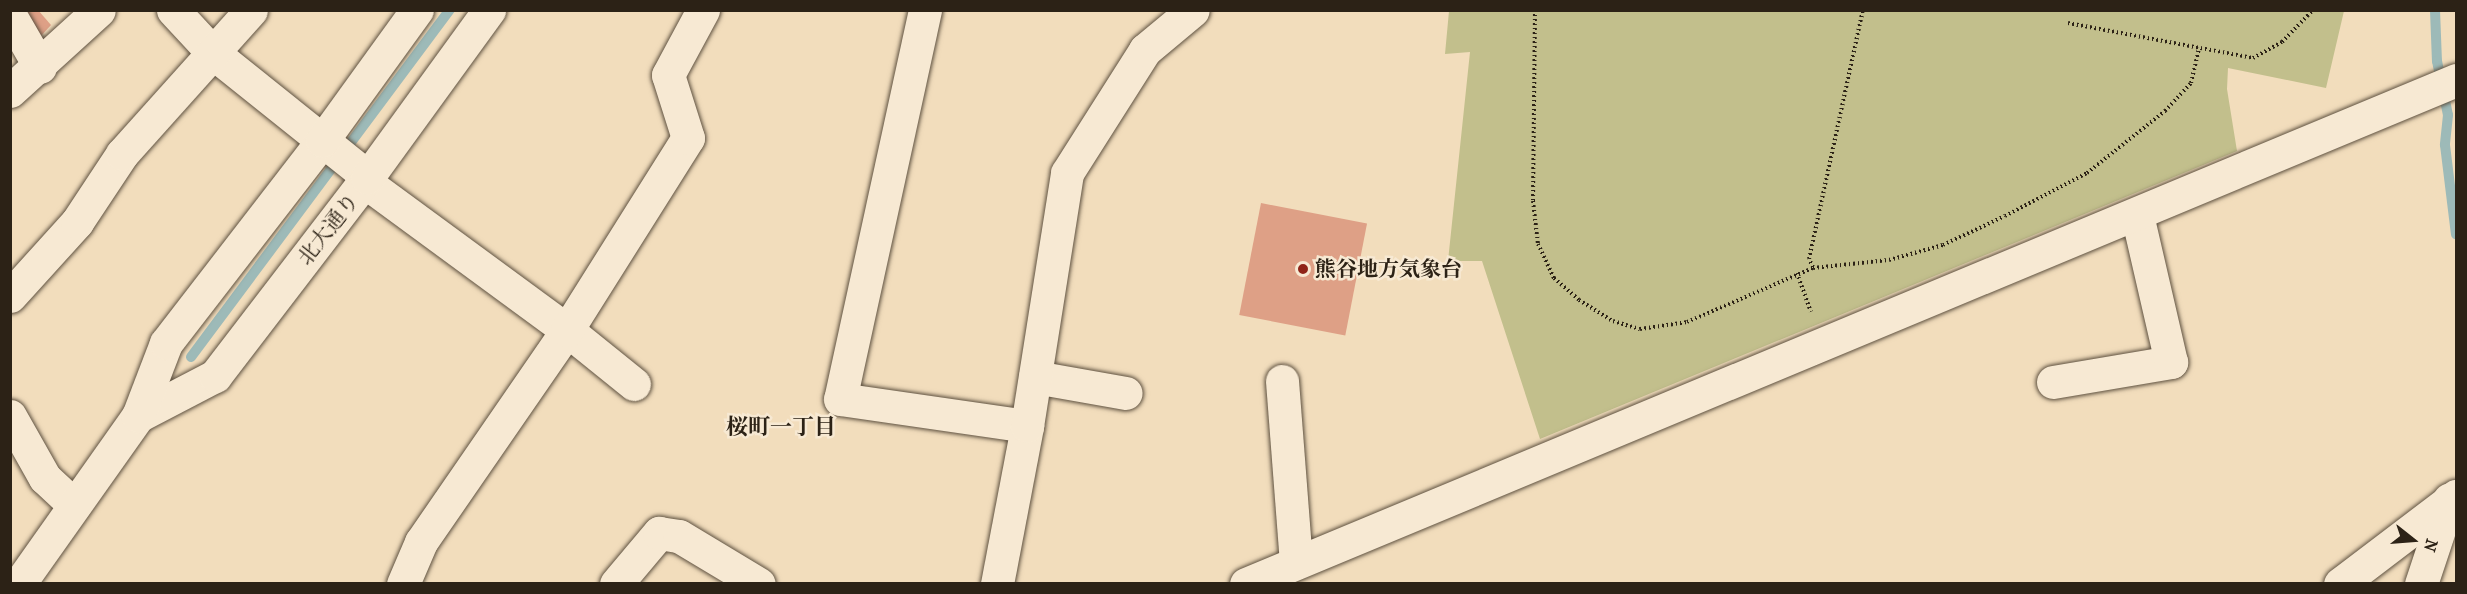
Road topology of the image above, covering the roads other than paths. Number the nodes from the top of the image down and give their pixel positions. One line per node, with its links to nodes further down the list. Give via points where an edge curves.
1 (99, 10): 11 (street)
2 (173, 10): 10 (street)
3 (251, 10): 10 (street)
4 (417, 10): 14 (street, 北大通り)
5 (489, 10): 15 (street, 北大通り)
6 (703, 10): 18 (street, via 668,75 688,138)
7 (925, 10): 26 (street, via 840,399)
8 (1193, 10): 19 (street, via 1145,50 1067,173)
9 (11, 17): 11 (street)
10 (212, 52): 14 (street); 17 (street, via 122,154 77,222)
11 (40, 68): 13 (street)
12 (2457, 80): 16 (street)
13 (10, 91)
14 (327, 145): 15 (street); 25 (street, 北大通り, via 166,343)
15 (363, 173): 18 (street, via 372,187); 25 (street, 北大通り, via 214,376)
16 (2137, 215): 21 (street, via 2171,362); 29 (street)
17 (10, 296)
18 (567, 330): 22 (street); 31 (street, via 421,542)
19 (1035, 377): 23 (street); 26 (street)
20 (1281, 381): 29 (street)
21 (2053, 382)
22 (634, 384)
23 (1126, 393)
24 (10, 416): 28 (street, via 45,478)
25 (138, 416): 28 (street, 北大通り)
26 (1027, 426): 34 (street)
27 (2454, 493): 36 (street); 37 (street)
28 (74, 505): 30 (street, 北大通り)
29 (1296, 561): 35 (street)
30 (19, 584)
31 (403, 584)
32 (616, 584): 33 (street, via 659,533 679,536)
33 (759, 584)
34 (998, 584)
35 (1246, 584)
36 (2340, 584)
37 (2421, 584)

